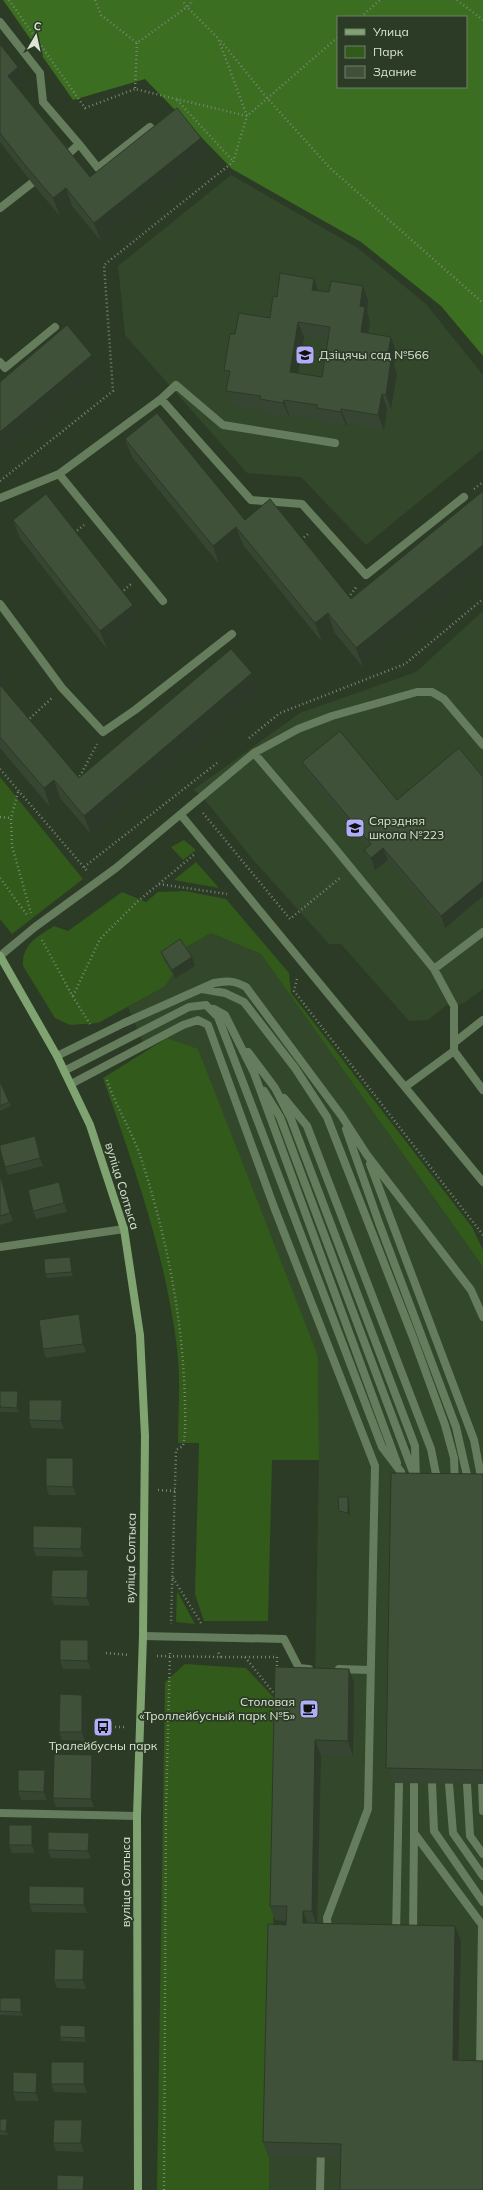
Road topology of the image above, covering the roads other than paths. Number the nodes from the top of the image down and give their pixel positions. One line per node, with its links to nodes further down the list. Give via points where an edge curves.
1 (0, 22): 3 (street, via 40,74 43,102)
2 (150, 127): 3 (street, via 98,168)
3 (79, 144): 4 (street)
4 (64, 157)
5 (32, 183): 6 (street)
6 (0, 208)
7 (55, 327): 8 (street, via 5,368)
8 (0, 362)
9 (161, 399): 10 (street, via 176,384 223,425); 11 (street); 12 (street, via 251,500 302,504 366,575)
10 (335, 443)
11 (58, 474): 13 (street); 14 (street)
12 (464, 497)
13 (0, 498)
14 (163, 601)
15 (0, 604): 16 (street, via 62,688 103,732)
16 (232, 634)
17 (483, 745): 18 (street, via 444,699 432,692 416,692 332,716 298,729)
18 (254, 753): 19 (street); 22 (street)
19 (181, 815): 21 (street); 33 (street)
20 (483, 932): 22 (street)
21 (0, 956): 29 (main road, вуліца Солтыса)
22 (434, 970): 27 (street, via 454,1006)
23 (202, 989): 29 (street); 36 (street, via 224,981 236,982 246,988); 46 (street, via 226,993 244,1002 295,1068 327,1117 414,1340 444,1425 454,1458)
24 (206, 1005): 26 (street, via 225,1015); 30 (street, via 189,1007); 42 (street, via 218,1017 382,1447)
25 (483, 1020): 27 (street)
26 (240, 1042): 31 (street); 34 (street)
27 (455, 1042): 28 (street)
28 (454, 1051): 33 (street); 35 (street)
29 (57, 1056): 30 (main road, вуліца Солтыса)
30 (64, 1071): 32 (main road, вуліца Солтыса)
31 (254, 1073): 34 (street, via 280,1116 416,1484 415,1446 291,1119); 42 (street)
32 (71, 1084): 39 (main road, вуліца Солтыса, via 90,1125); 51 (street, via 183,1025 198,1020 208,1024 274,1207 374,1466)
33 (405, 1086): 38 (street)
34 (276, 1088): 44 (street, via 307,1126 430,1449)
35 (483, 1090)
36 (341, 1115): 37 (street); 47 (street, via 456,1427)
37 (367, 1155): 41 (street, via 471,1290); 45 (street, via 474,1440)
38 (483, 1182)
39 (124, 1229): 40 (street); 48 (main road, вуліца Солтыса, via 140,1335 143,1374 145,1436)
40 (0, 1247)
41 (483, 1317)
42 (400, 1472): 43 (street)
43 (401, 1482)
44 (439, 1488)
45 (483, 1488)
46 (456, 1489)
47 (470, 1489)
48 (142, 1636): 49 (street, via 284,1639 299,1668); 60 (main road, вуліца Солтыса)
49 (315, 1669)
50 (330, 1669): 51 (street)
51 (369, 1670): 66 (street, via 368,1809 327,1918)
52 (398, 1783): 67 (street)
53 (414, 1783): 61 (street)
54 (432, 1783): 64 (street, via 434,1831)
55 (449, 1784): 63 (street, via 453,1833)
56 (467, 1784): 62 (street, via 470,1836)
57 (482, 1784): 58 (street)
58 (483, 1811)
59 (0, 1813): 60 (street)
60 (137, 1816): 71 (main road, вуліца Солтыса)
61 (414, 1833): 65 (street); 68 (street)
62 (483, 1854)
63 (483, 1876)
64 (483, 1902)
65 (483, 1925): 69 (street)
66 (328, 1940)
67 (396, 1947)
68 (412, 1948)
69 (480, 2083)
70 (321, 2135): 72 (street)
71 (138, 2190)
72 (320, 2190)

